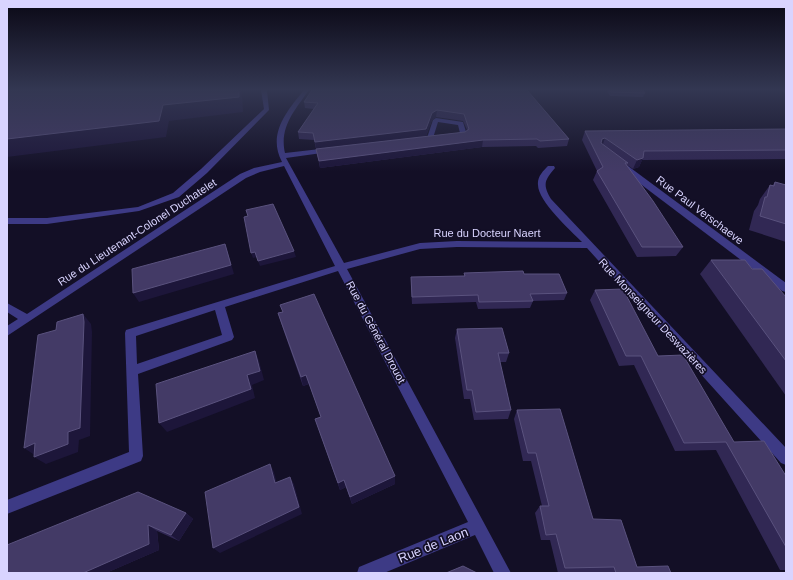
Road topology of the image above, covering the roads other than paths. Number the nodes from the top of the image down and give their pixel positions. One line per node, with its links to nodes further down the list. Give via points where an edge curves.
1 (259, 117): 7 (street, via 176,195 140,209 48,221)
2 (288, 117): 5 (street, Rue du Général Drouot, via 281,128 279,143)
3 (340, 149): 5 (street, Rue du Lieutenant-Colonel Duchatelet)
4 (613, 159): 10 (street, Rue Paul Verschaeve)
5 (284, 160): 9 (street, Rue du Général Drouot); 13 (street, Rue du Lieutenant-Colonel Duchatelet, via 243,176)
6 (551, 168): 8 (street, Rue Monseigneur Deswazières, via 540,183 544,194)
7 (7, 221)
8 (587, 245): 9 (street, Rue du Docteur Naert, via 442,244 420,246); 16 (street, Rue Monseigneur Deswazières)
9 (341, 267): 11 (street, Rue du Docteur Naert); 18 (street, Rue du Général Drouot)
10 (786, 288)
11 (220, 304): 15 (street, Rue du Docteur Naert, via 130,333); 15 (street, via 228,338)
12 (7, 307): 13 (street)
13 (27, 319): 14 (street, Rue du Lieutenant-Colonel Duchatelet)
14 (7, 332)
15 (131, 371): 17 (street, via 136,456)
16 (786, 458)
17 (7, 508)
18 (478, 526): 19 (street, Rue de Laon); 20 (street, Rue du Général Drouot)
19 (365, 573)
20 (503, 573)

